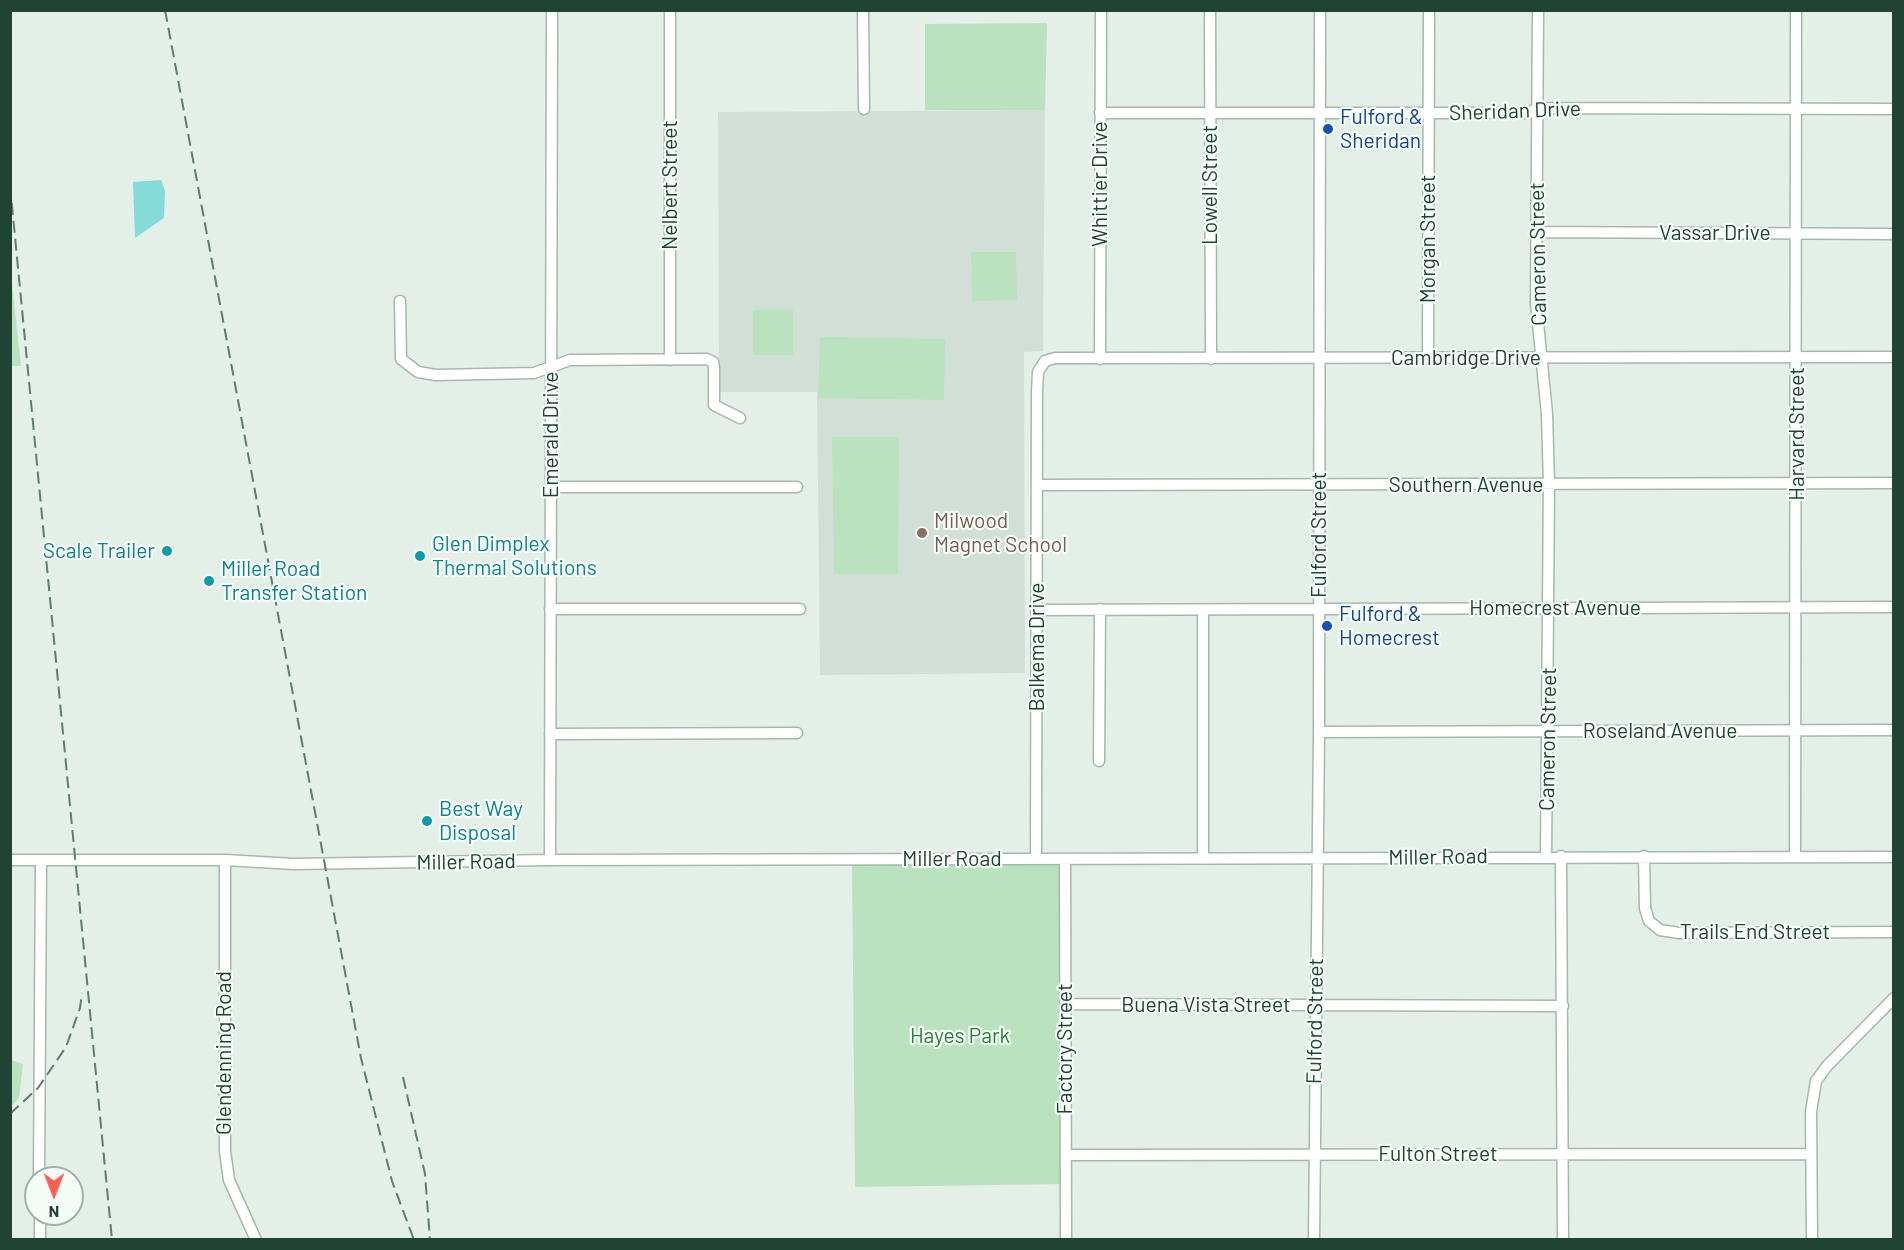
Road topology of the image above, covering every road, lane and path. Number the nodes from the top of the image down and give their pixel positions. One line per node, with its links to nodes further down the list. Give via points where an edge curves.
1 (552, 10): 31 (street, Emerald Drive)
2 (670, 10): 28 (street, Nelbert Street)
3 (863, 10): 12 (street)
4 (1101, 10): 14 (street, Whittier Drive)
5 (1210, 10): 15 (street, Lowell Street)
6 (1320, 10): 16 (street, Fulford Street)
7 (1429, 10): 17 (street, Morgan Street)
8 (1538, 10): 10 (street, Cameron Street)
9 (1796, 10): 11 (street, Harvard Street)
10 (1537, 108): 11 (street, Sheridan Drive); 17 (street, Sheridan Drive, via 1529,113); 18 (street, Cameron Street)
11 (1796, 108): 13 (street, Sheridan Drive); 19 (street, Harvard Street)
12 (864, 109)
13 (1893, 109)
14 (1100, 113): 15 (street, Sheridan Drive); 24 (street, Whittier Drive)
15 (1210, 113): 16 (street, Sheridan Drive); 27 (street, Lowell Street)
16 (1320, 113): 17 (street, Sheridan Drive); 29 (street, Fulford Street)
17 (1429, 113): 25 (street, Morgan Street)
18 (1537, 232): 19 (street, Vassar Drive); 26 (street, Cameron Street, via 1536,303)
19 (1796, 233): 20 (street, Vassar Drive); 22 (street, Harvard Street)
20 (1893, 234)
21 (400, 301): 31 (street, via 400,353 412,369 436,375 493,375 534,373)
22 (1798, 356): 23 (street, Cambridge Drive); 26 (street, Cambridge Drive); 33 (street, Harvard Street)
23 (1893, 357)
24 (1100, 358): 27 (street, Cambridge Drive); 30 (street, Cambridge Drive, via 1054,358)
25 (1428, 358): 26 (street, Cambridge Drive); 29 (street, Cambridge Drive)
26 (1542, 358): 35 (street, Cameron Street)
27 (1211, 359): 29 (street, Cambridge Drive)
28 (669, 360): 31 (street, via 570,360); 32 (street, via 711,361 714,405)
29 (1319, 360): 39 (street, Fulford Street)
30 (1041, 365): 36 (street, Balkema Drive, via 1037,392)
31 (552, 367): 37 (street, Emerald Drive)
32 (740, 418)
33 (1797, 483): 34 (street, Southern Avenue); 35 (street, Southern Avenue); 42 (street, Harvard Street)
34 (1893, 483)
35 (1549, 484): 39 (street, Southern Avenue); 41 (street, Cameron Street)
36 (1038, 485): 39 (street, Southern Avenue); 47 (street, Balkema Drive)
37 (551, 486): 38 (street); 43 (street, Emerald Drive)
38 (797, 486)
39 (1319, 486): 46 (street, Fulford Street)
40 (1893, 607): 42 (street, Homecrest Avenue)
41 (1549, 608): 42 (street, Homecrest Avenue); 46 (street, Homecrest Avenue); 50 (street, Cameron Street)
42 (1797, 608): 51 (street, Harvard Street)
43 (550, 609): 44 (street); 54 (street, Emerald Drive)
44 (800, 609)
45 (1100, 609): 47 (street, Homecrest Avenue); 48 (street, Homecrest Avenue); 55 (street)
46 (1319, 609): 48 (street, Homecrest Avenue); 52 (street, Fulford Street)
47 (1037, 610): 61 (street, Balkema Drive)
48 (1203, 610): 63 (street)
49 (1893, 730): 51 (street, Roseland Avenue)
50 (1548, 731): 51 (street, Roseland Avenue); 52 (street, Roseland Avenue); 56 (street, Cameron Street)
51 (1797, 731): 59 (street, Harvard Street)
52 (1319, 732): 64 (street, Fulford Street)
53 (797, 733): 54 (street)
54 (550, 734): 68 (street, Emerald Drive)
55 (1099, 761)
56 (1546, 856): 57 (street, Miller Road); 64 (street, Miller Road)
57 (1561, 856): 58 (street, Miller Road); 73 (street)
58 (1644, 856): 59 (street, Miller Road); 69 (street, Trails End Street, via 1645,908 1649,921 1660,930)
59 (1795, 856): 60 (street, Miller Road)
60 (1893, 857)
61 (1036, 858): 62 (street, Miller Road); 68 (street, Miller Road)
62 (1065, 859): 63 (street, Miller Road); 71 (street, Factory Street)
63 (1203, 859): 64 (street, Miller Road)
64 (1316, 859): 72 (street, Fulford Street)
65 (10, 860): 66 (street, Miller Road)
66 (41, 860): 67 (street, Miller Road); 78 (street)
67 (225, 860): 68 (street, Miller Road, via 303,864); 79 (street, Glendenning Road, via 225,1160 239,1206)
68 (550, 860)
69 (1893, 932)
70 (1893, 998): 76 (street, via 1819,1075 1813,1089)
71 (1065, 1004): 72 (street, Buena Vista Street); 77 (street, Factory Street)
72 (1315, 1005): 73 (street, Buena Vista Street); 74 (street, Fulford Street)
73 (1563, 1006): 75 (street)
74 (1313, 1154): 75 (street, Fulton Street); 77 (street, Fulton Street); 81 (street, Fulford Street)
75 (1562, 1154): 76 (street, Fulton Street); 82 (street)
76 (1811, 1154): 83 (street)
77 (1065, 1155): 80 (street, Factory Street)
78 (39, 1166)
79 (256, 1239)
80 (1066, 1239)
81 (1314, 1239)
82 (1563, 1239)
83 (1812, 1239)

